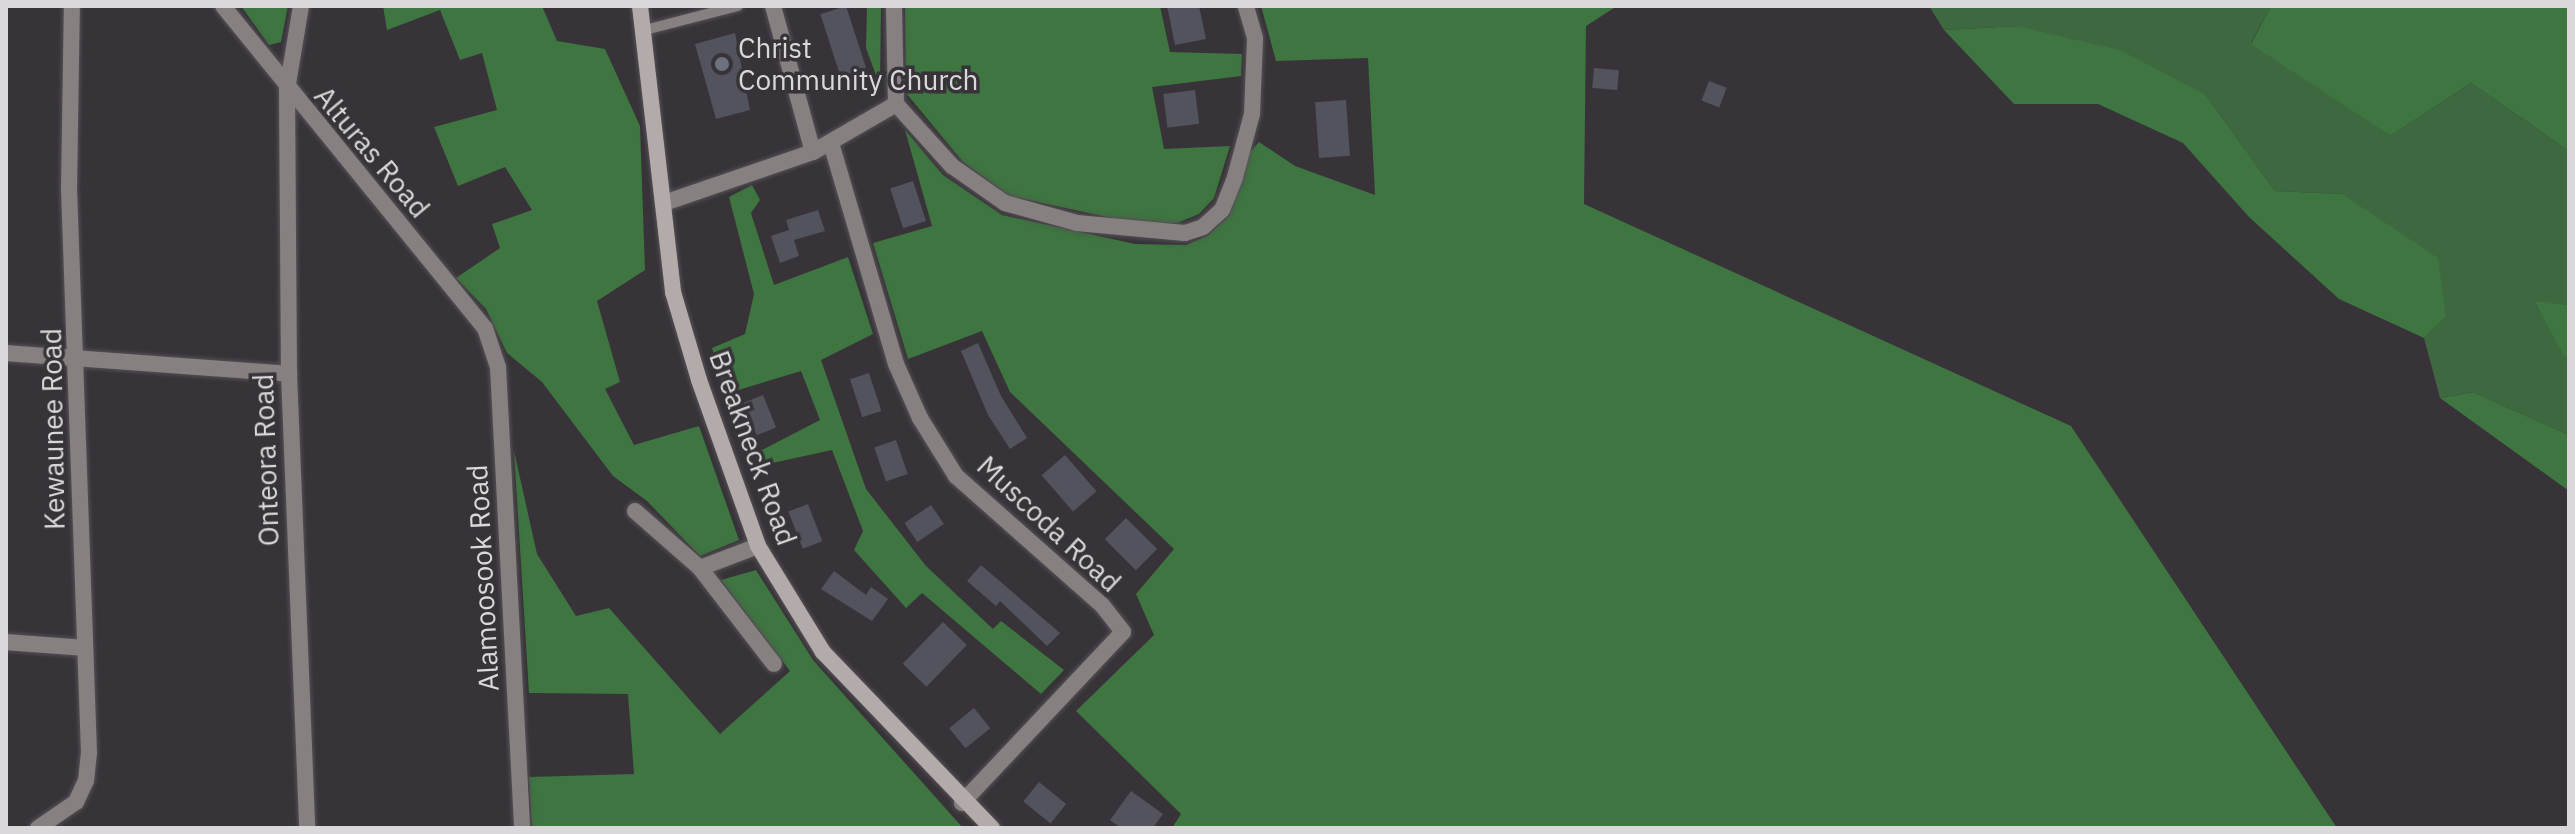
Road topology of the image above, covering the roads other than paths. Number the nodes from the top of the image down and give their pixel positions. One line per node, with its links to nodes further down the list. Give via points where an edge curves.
1 (72, 6): 17 (street, Kewaunee Road, via 69,189)
2 (223, 6): 10 (street, Alturas Road)
3 (301, 6): 10 (street, Onteora Road)
4 (640, 6): 9 (street, Breakneck Road)
5 (738, 6): 9 (lane)
6 (773, 6): 13 (street)
7 (894, 6): 11 (street)
8 (1246, 6): 11 (street, via 1255,38 1252,114 1242,152 1222,210 1185,233 1077,223 1005,203 952,166)
9 (645, 30): 14 (street, Breakneck Road)
10 (287, 90): 15 (street, Alturas Road); 18 (street, Onteora Road)
11 (896, 104): 12 (street)
12 (831, 143): 13 (street); 25 (street, Muscoda Road, via 896,364 920,418 956,476 1102,605 1123,632)
13 (813, 152): 14 (street)
14 (664, 203): 20 (street, Breakneck Road, via 673,292)
15 (485, 328): 28 (street, Alamoosook Road, via 498,367)
16 (6, 353): 17 (street)
17 (78, 355): 18 (street); 23 (street, Kewaunee Road)
18 (289, 374): 27 (street, Onteora Road)
19 (635, 511): 21 (street)
20 (758, 546): 21 (street); 25 (street, Breakneck Road, via 823,652)
21 (700, 568): 24 (street)
22 (6, 642): 23 (street)
23 (85, 648): 26 (street, Kewaunee Road, via 86,781 76,802)
24 (774, 664)
25 (962, 803): 29 (street, Breakneck Road)
26 (38, 828)
27 (307, 828)
28 (522, 828)
29 (992, 828)

